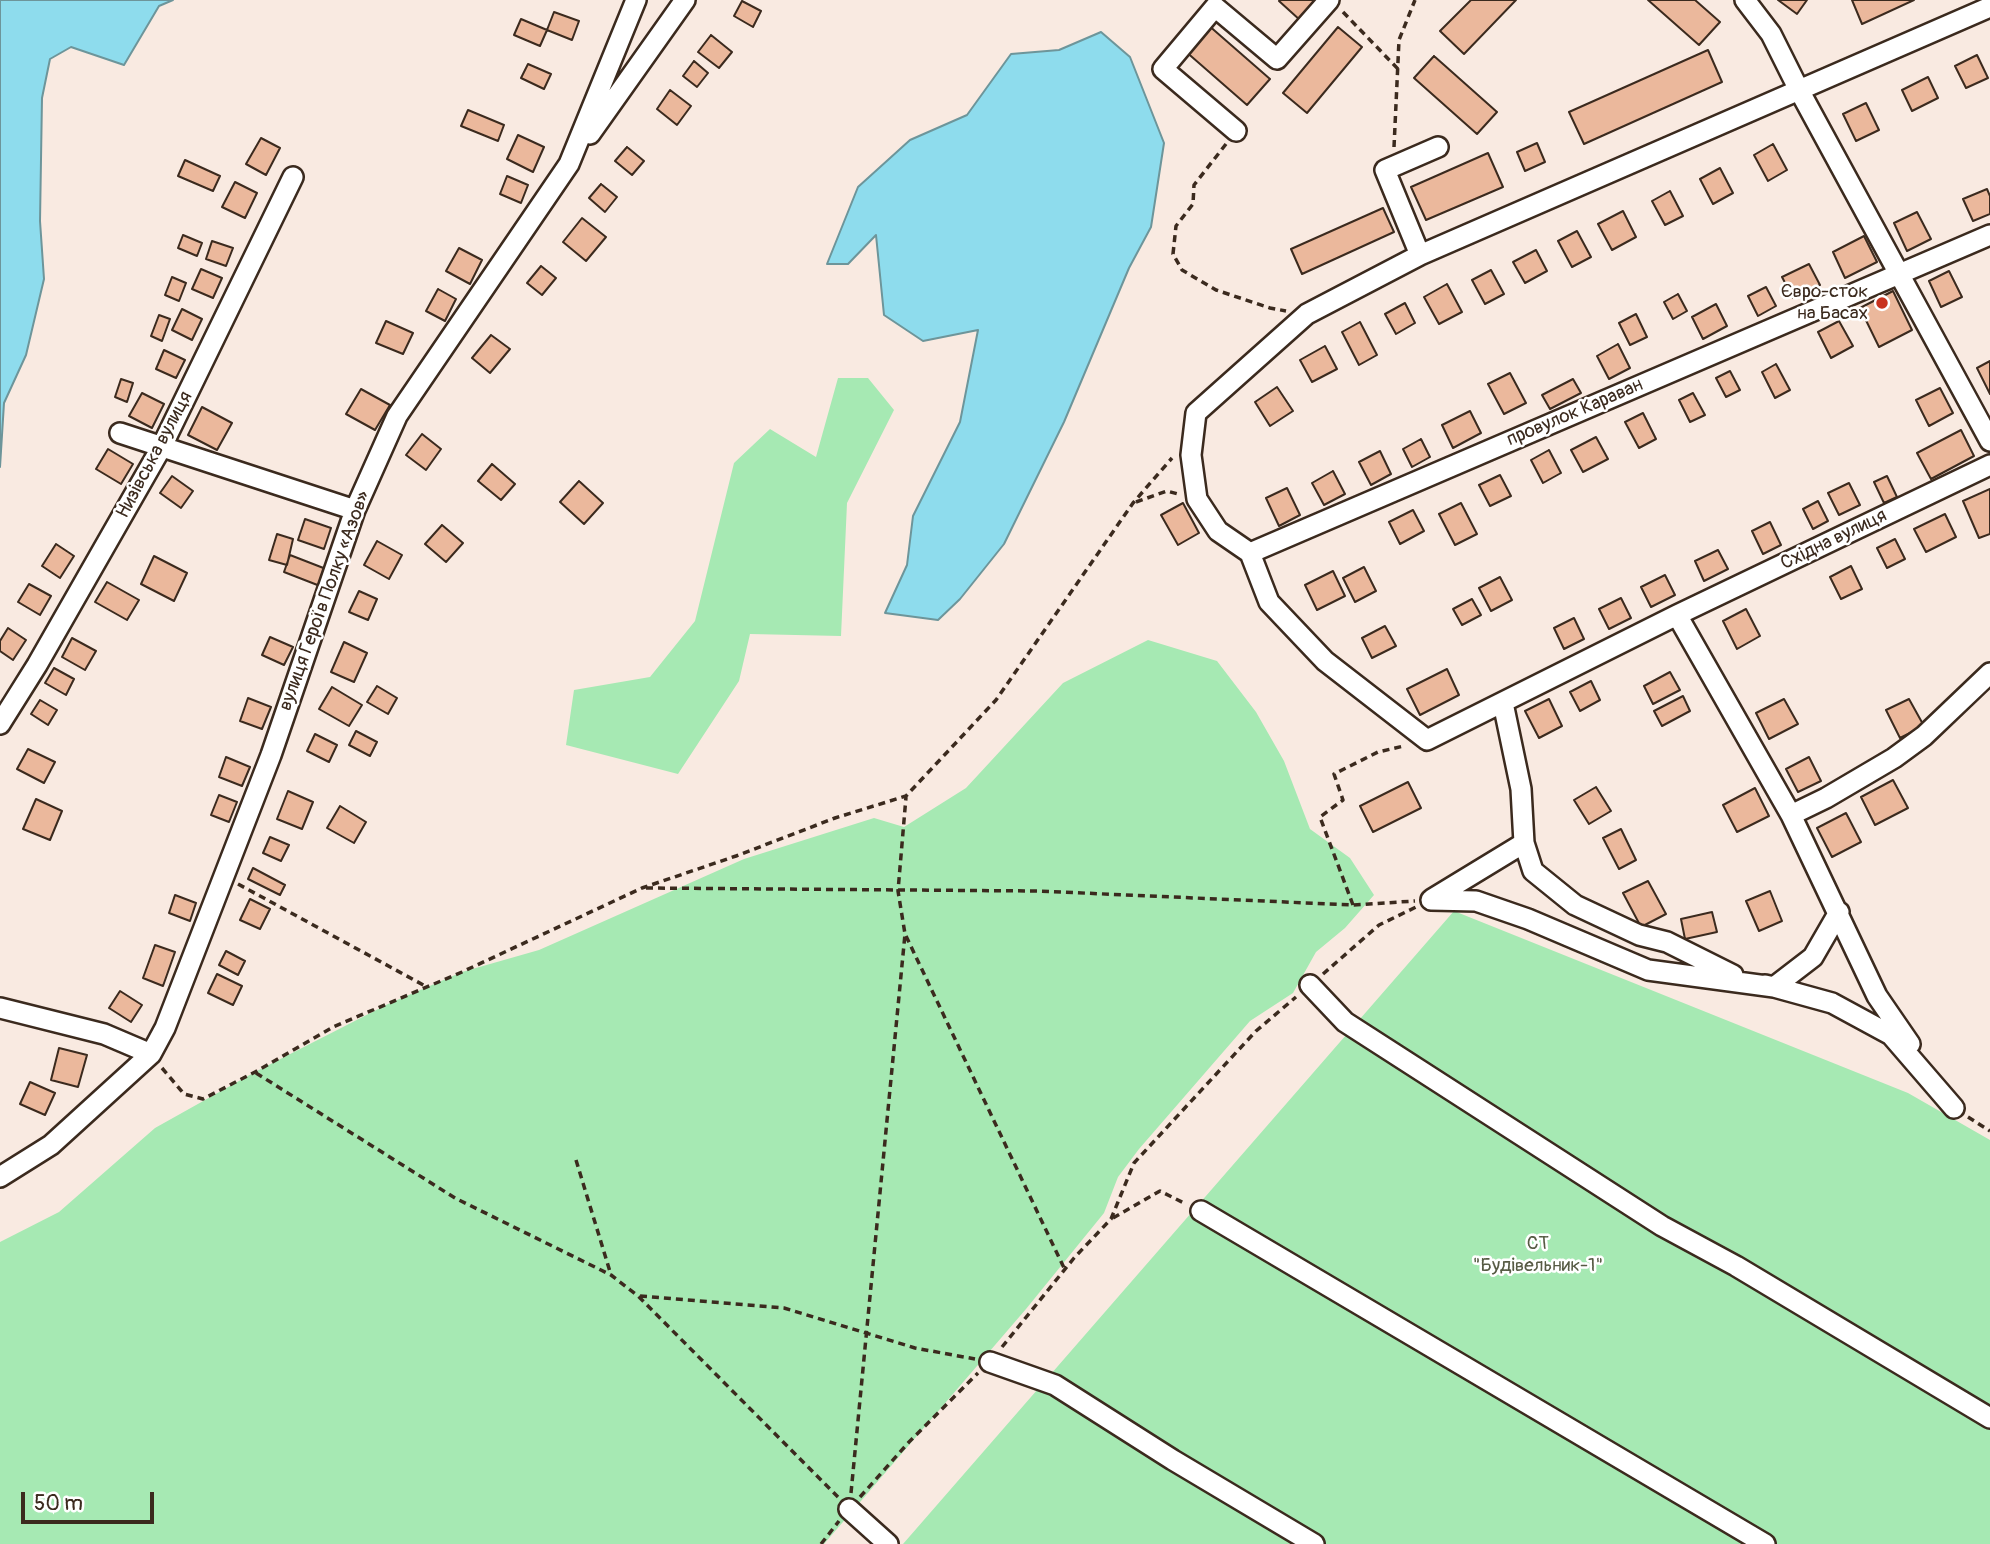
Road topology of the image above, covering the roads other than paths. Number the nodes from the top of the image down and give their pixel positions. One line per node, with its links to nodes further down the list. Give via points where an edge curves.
1 (636, 0): 10 (street, вулиця Героїв Полку «Азов»)
2 (685, 0): 10 (street)
3 (1745, 0): 7 (street, via 1771,34)
4 (1210, 4): 5 (street, via 1277,59); 8 (street, via 1163,69)
5 (1335, 5)
6 (1990, 7): 7 (street)
7 (1799, 90): 13 (street); 14 (street)
8 (1236, 131)
9 (1438, 147): 13 (street, via 1385,170)
10 (569, 164): 19 (street, вулиця Героїв Полку «Азов», via 397,416)
11 (293, 177): 17 (street, Низівська вулиця)
12 (1990, 235): 14 (street, провулок Караван)
13 (1420, 255): 20 (street, via 1307,314 1196,413 1191,455 1197,499 1218,531)
14 (1900, 273): 16 (street); 20 (street, провулок Караван)
15 (121, 433): 17 (street)
16 (1990, 441)
17 (161, 448): 19 (street); 24 (street, Низівська вулиця)
18 (1990, 465): 21 (street, Східна вулиця)
19 (355, 510): 31 (street, вулиця Героїв Полку «Азов», via 271,755)
20 (1250, 553): 23 (street, Східна вулиця, via 1269,602 1325,662 1427,740)
21 (1677, 615): 23 (street, Східна вулиця); 25 (street)
22 (1990, 673): 25 (street, via 1894,758)
23 (1503, 703): 26 (street, via 1521,789)
24 (0, 724)
25 (1791, 815): 27 (street)
26 (1524, 843): 29 (street, via 1533,871 1575,905 1639,935 1667,942 1723,972); 29 (street, via 1431,900 1476,901 1648,970)
27 (1839, 912): 29 (street, via 1814,957); 29 (street, via 1877,996 1954,1108 1891,1035 1832,1003)
28 (1310, 985): 35 (street, via 1345,1022 1662,1226)
29 (1774, 987)
30 (0, 1008): 31 (street, via 104,1034)
31 (151, 1054): 32 (street, вулиця Героїв Полку «Азов», via 51,1145)
32 (0, 1177)
33 (1201, 1211): 39 (street)
34 (990, 1362): 38 (street, via 1055,1384)
35 (1990, 1418)
36 (849, 1509): 37 (street)
37 (888, 1544)
38 (1314, 1544)
39 (1765, 1544)

